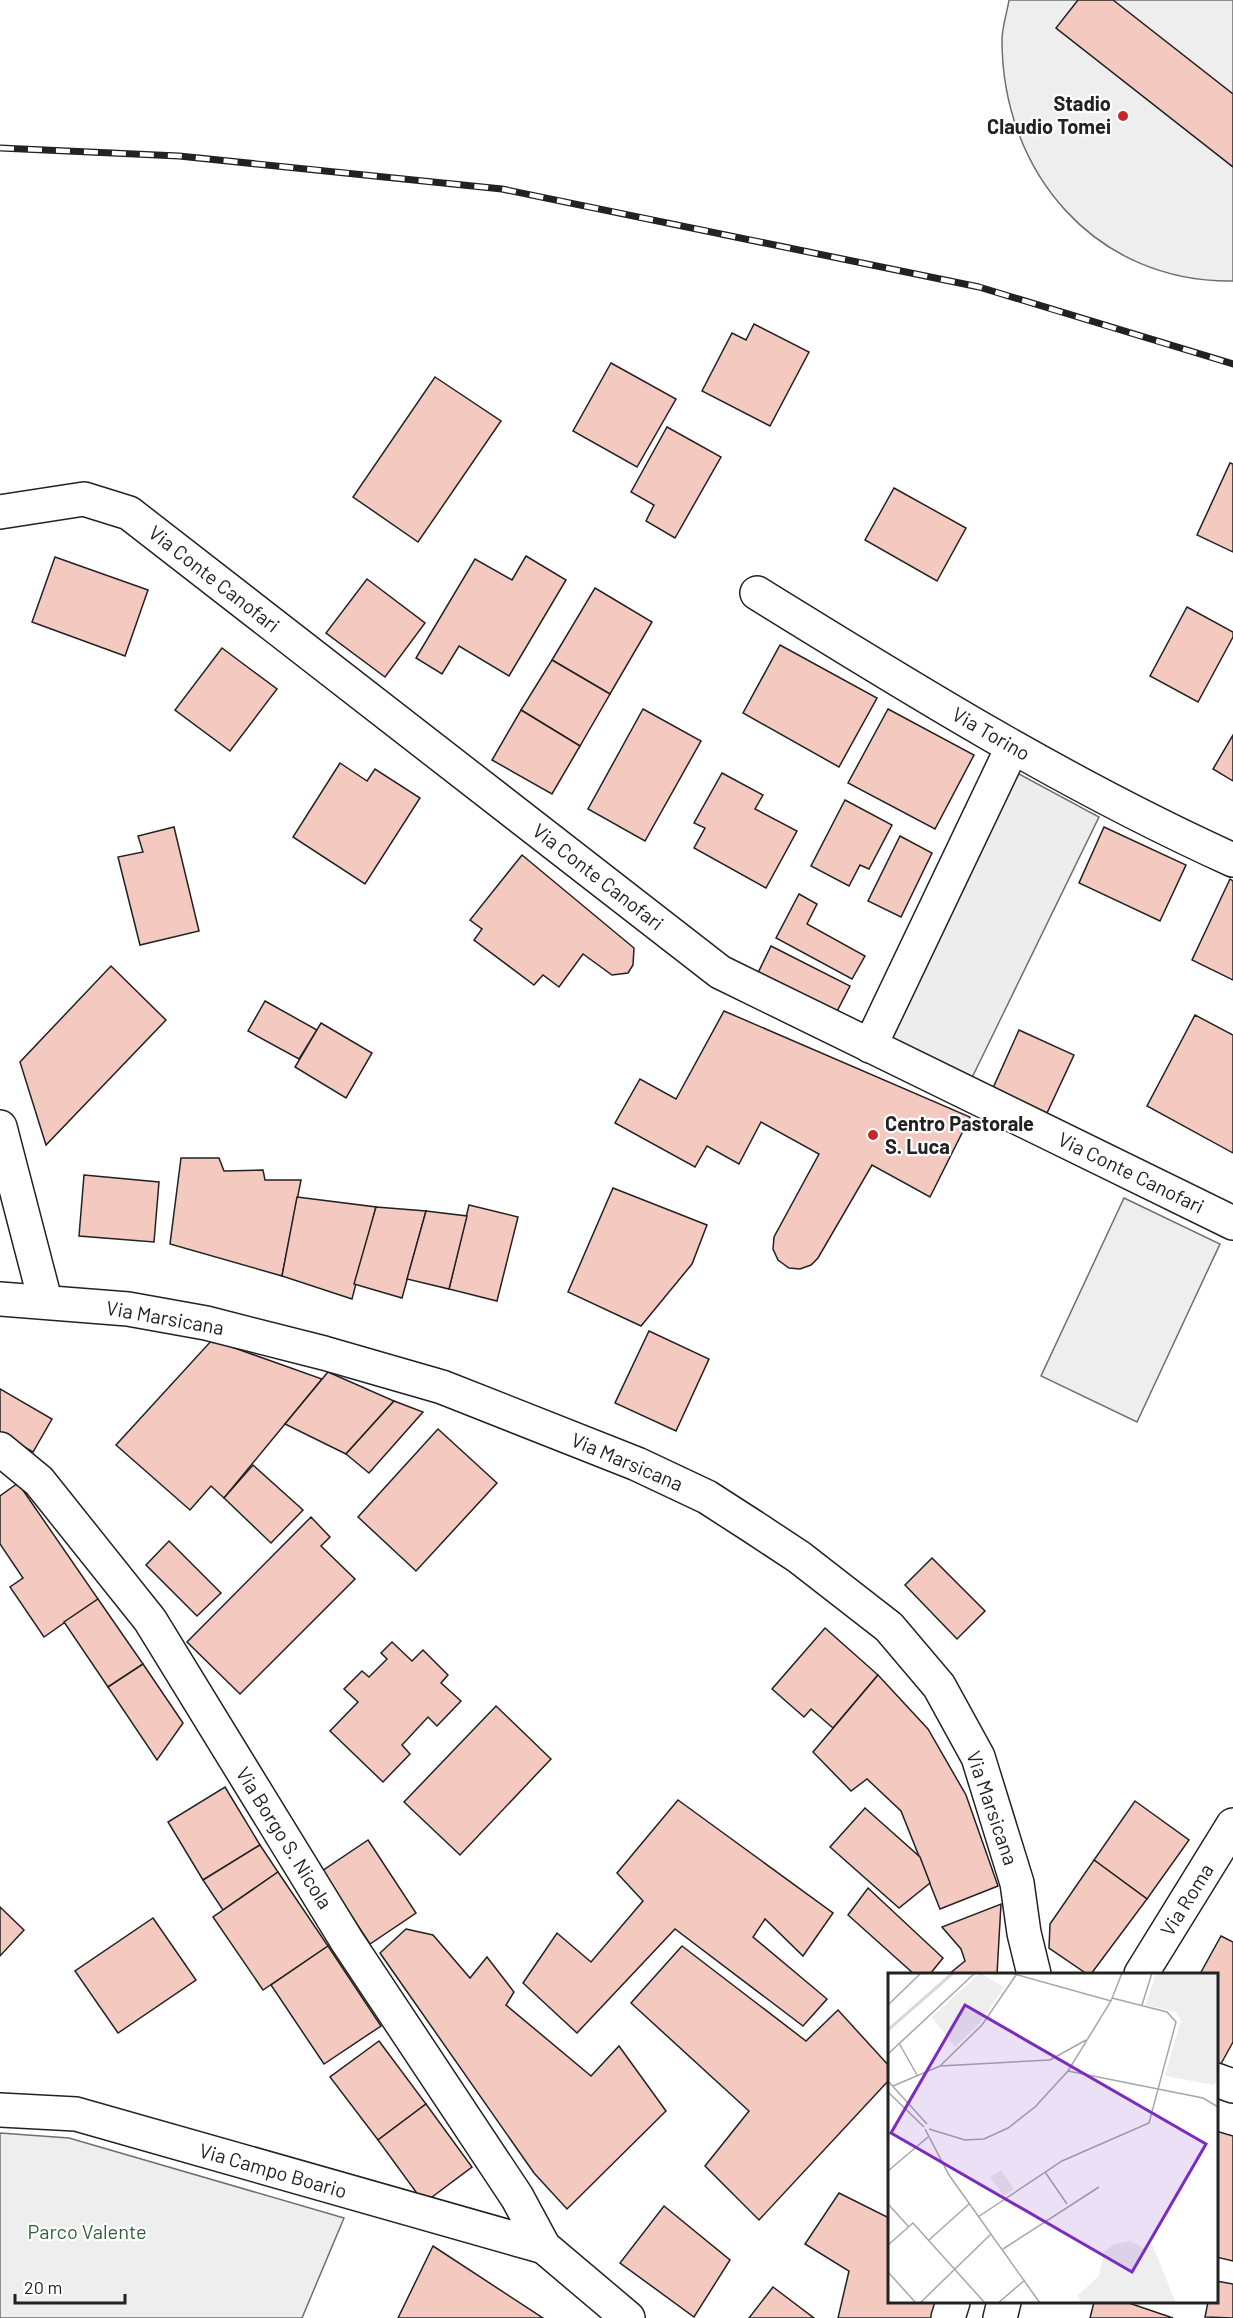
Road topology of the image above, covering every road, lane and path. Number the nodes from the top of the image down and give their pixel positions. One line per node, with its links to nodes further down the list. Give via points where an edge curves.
1 (0, 512): 5 (street, Via Conte Canofari, via 84,499 129,513 720,972)
2 (757, 593): 3 (street, Via Torino)
3 (1012, 748): 4 (street, Via Torino); 5 (street)
4 (1233, 860)
5 (870, 1046): 7 (street, Via Conte Canofari)
6 (0, 1127): 9 (street)
7 (1233, 1223)
8 (0, 1299): 9 (street, Via Marsicana)
9 (45, 1300): 12 (street, Via Marsicana, via 206,1323 442,1387 637,1464 707,1497 752,1526 799,1557 890,1628 939,1686 978,1757 1017,1883)
10 (0, 1449): 19 (street, Via Borgo S. Nicola, via 39,1481 150,1620 336,1922 517,2197)
11 (1233, 1825): 15 (street, Via Roma)
12 (1024, 1933): 13 (street, Via Marsicana); 14 (street, Via Marsicana)
13 (1024, 1973)
14 (1034, 1973)
15 (1142, 1973)
16 (1218, 2081): 17 (street)
17 (1233, 2086)
18 (0, 2110): 19 (street, Via Campo Boario, via 76,2114)
19 (544, 2247): 22 (street)
20 (952, 2303): 23 (street)
21 (1004, 2303): 24 (street)
22 (628, 2318)
23 (948, 2318)
24 (1000, 2318)

